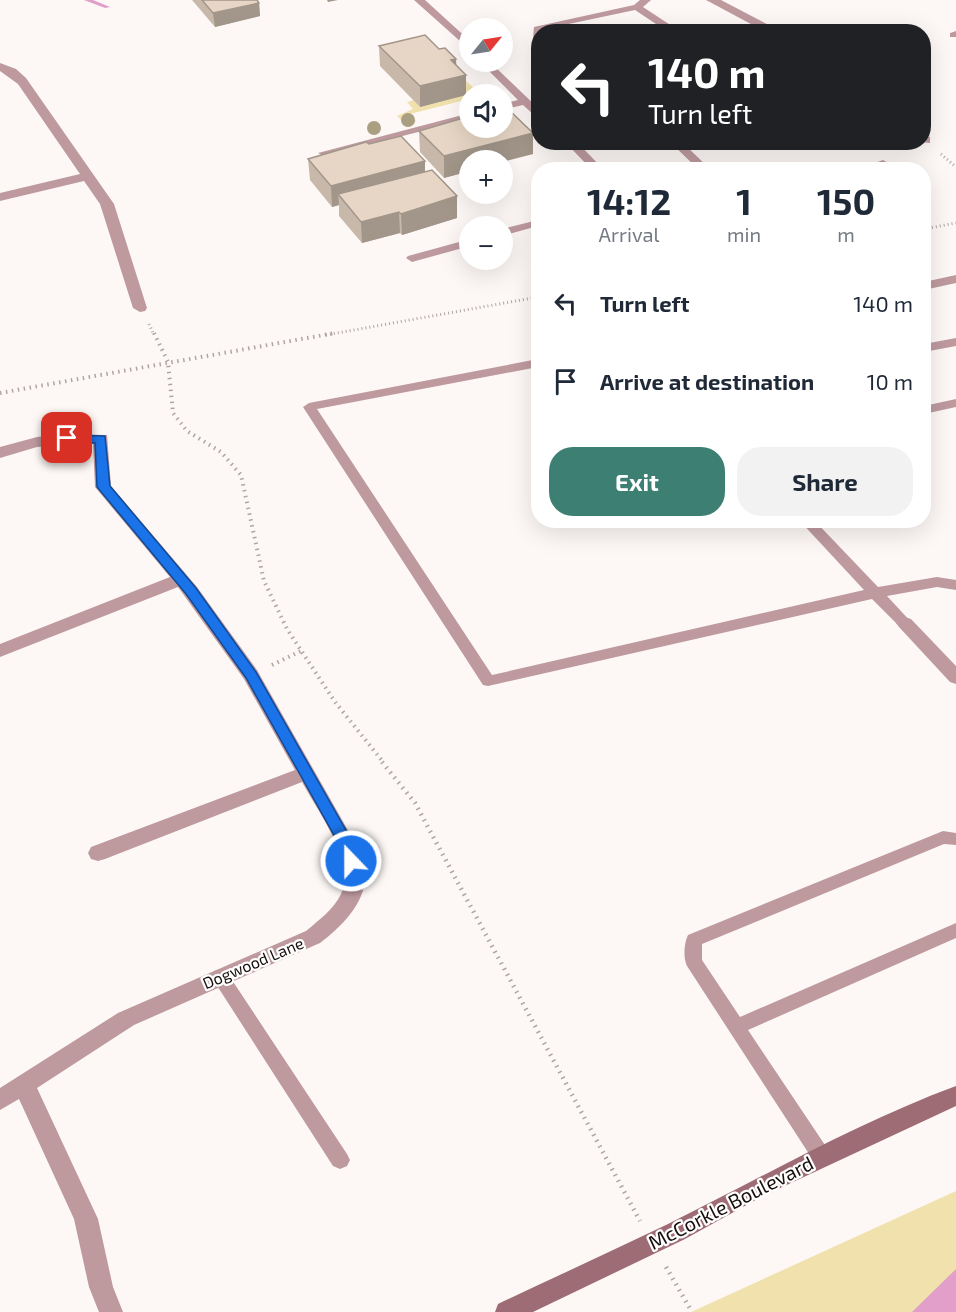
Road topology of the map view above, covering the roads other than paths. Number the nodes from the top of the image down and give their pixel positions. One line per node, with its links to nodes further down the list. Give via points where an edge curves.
1 (420, 0): 8 (lane)
2 (712, 0): 7 (street)
3 (614, 1): 4 (lane)
4 (642, 3): 5 (lane); 6 (lane)
5 (555, 24)
6 (667, 24)
7 (760, 24)
8 (459, 37)
9 (0, 67): 20 (street, via 22,81)
10 (496, 72): 11 (lane)
11 (526, 101): 12 (lane); 13 (lane)
12 (513, 104)
13 (531, 106)
14 (459, 118): 17 (lane, via 399,130)
15 (578, 150): 18 (lane)
16 (684, 150): 19 (lane)
17 (323, 153)
18 (591, 162)
19 (697, 162)
20 (88, 176): 21 (street); 28 (street, via 107,204)
21 (0, 197)
22 (531, 225): 23 (lane)
23 (513, 230)
24 (459, 245): 25 (lane)
25 (412, 258)
26 (956, 279): 27 (lane)
27 (931, 284)
28 (140, 308)
29 (956, 342): 30 (lane)
30 (931, 347)
31 (531, 364): 38 (lane, via 309,407 488,681)
32 (956, 403): 33 (lane)
33 (931, 408)
34 (0, 453): 36 (street, Dogwood Lane, via 50,438 101,439 103,487)
35 (814, 528): 38 (lane)
36 (181, 579): 40 (street); 42 (street, Dogwood Lane, via 251,675)
37 (956, 585): 38 (lane, via 937,582)
38 (875, 593): 39 (lane)
39 (905, 623): 41 (street)
40 (0, 651)
41 (956, 677)
42 (306, 773): 44 (street); 46 (street, Dogwood Lane, via 347,846 355,875 350,894 337,918 313,937)
43 (956, 839): 47 (lane, via 943,837 694,940 693,961)
44 (98, 853)
45 (956, 930): 47 (lane)
46 (220, 976): 48 (street, Dogwood Lane, via 126,1019); 52 (lane)
47 (737, 1027): 51 (lane)
48 (24, 1085): 50 (street, Dogwood Lane); 53 (street, via 86,1220 101,1287)
49 (956, 1096): 51 (street, McCorkle Boulevard)
50 (0, 1100)
51 (822, 1157): 54 (street, McCorkle Boulevard)
52 (340, 1160)
53 (111, 1312)
54 (507, 1312)

